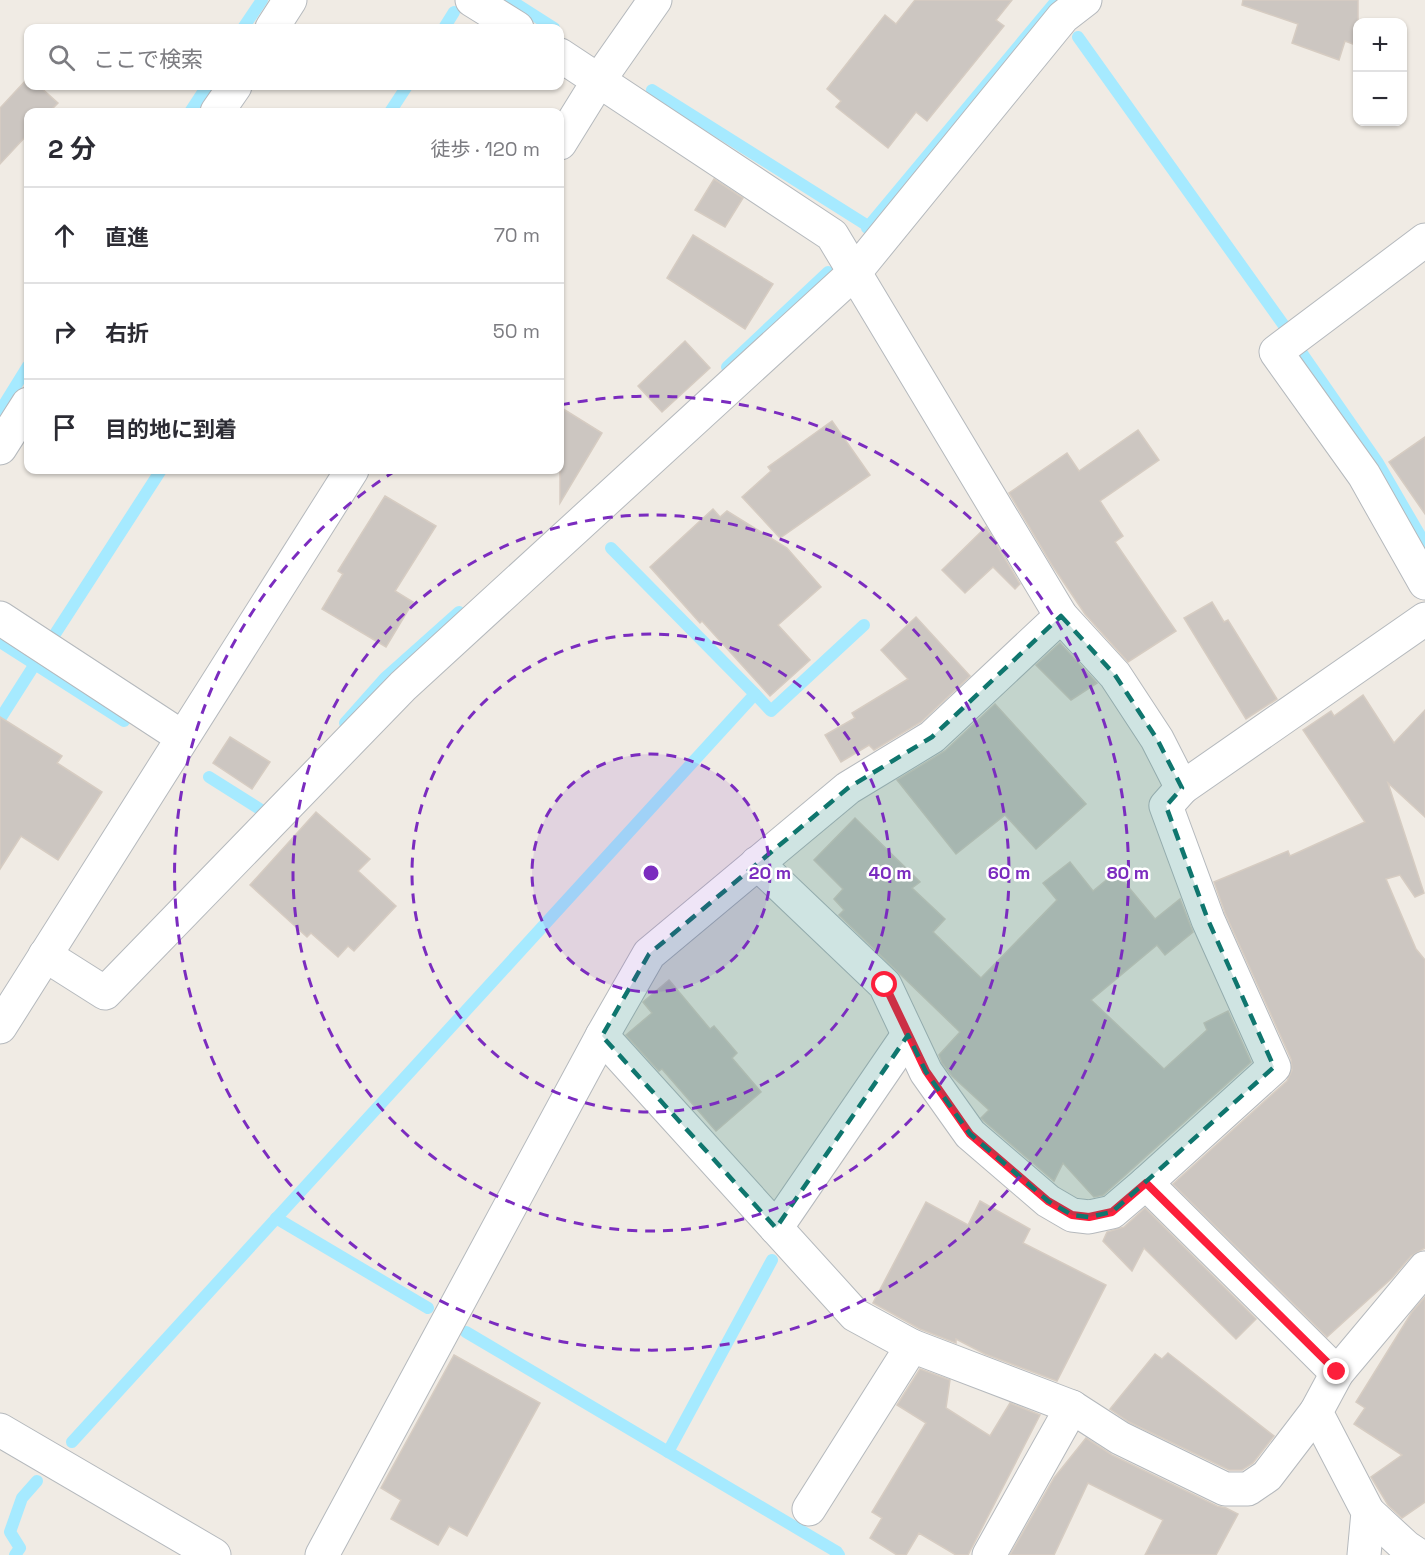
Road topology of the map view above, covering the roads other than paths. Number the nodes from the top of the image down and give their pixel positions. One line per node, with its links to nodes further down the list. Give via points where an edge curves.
1 (290, 0): 5 (street)
2 (472, 0): 6 (street)
3 (655, 0): 8 (street)
4 (1084, 0): 13 (street, via 1063,17)
5 (275, 24)
6 (511, 24)
7 (564, 58): 8 (street)
8 (599, 80): 11 (street); 13 (street, via 832,235)
9 (232, 90): 10 (street)
10 (220, 108)
11 (564, 137)
12 (1425, 240): 17 (street, via 1276,352 1364,475)
13 (855, 272): 18 (street); 24 (street, via 403,686 105,993)
14 (24, 410): 15 (street)
15 (0, 448)
16 (349, 474): 21 (street)
17 (1425, 583)
18 (1061, 616): 22 (street, via 1115,675 1157,739); 23 (street, via 932,737 848,788)
19 (0, 618): 21 (street)
20 (1425, 619): 22 (street)
21 (182, 737): 24 (street)
22 (1182, 788): 28 (street, via 1166,806 1208,920 1274,1067)
23 (757, 863): 26 (street, via 885,985); 27 (street, via 649,954)
24 (45, 955): 25 (street)
25 (0, 1027)
26 (908, 1035): 28 (street, via 926,1071 970,1134 1048,1201 1072,1215 1089,1217 1112,1212); 29 (street)
27 (602, 1036): 29 (street); 39 (street)
28 (1146, 1183): 32 (street)
29 (776, 1228): 31 (street, via 855,1315)
30 (1425, 1268): 32 (street)
31 (912, 1346): 33 (street); 36 (street)
32 (1337, 1372): 34 (street)
33 (1072, 1407): 34 (street, via 1120,1437 1224,1489 1248,1489 1267,1476); 40 (street)
34 (1316, 1412): 37 (street)
35 (0, 1430): 38 (street)
36 (809, 1509)
37 (1368, 1512): 41 (street); 42 (street)
38 (214, 1555)
39 (322, 1555)
40 (989, 1555)
41 (1364, 1555)
42 (1418, 1555)

